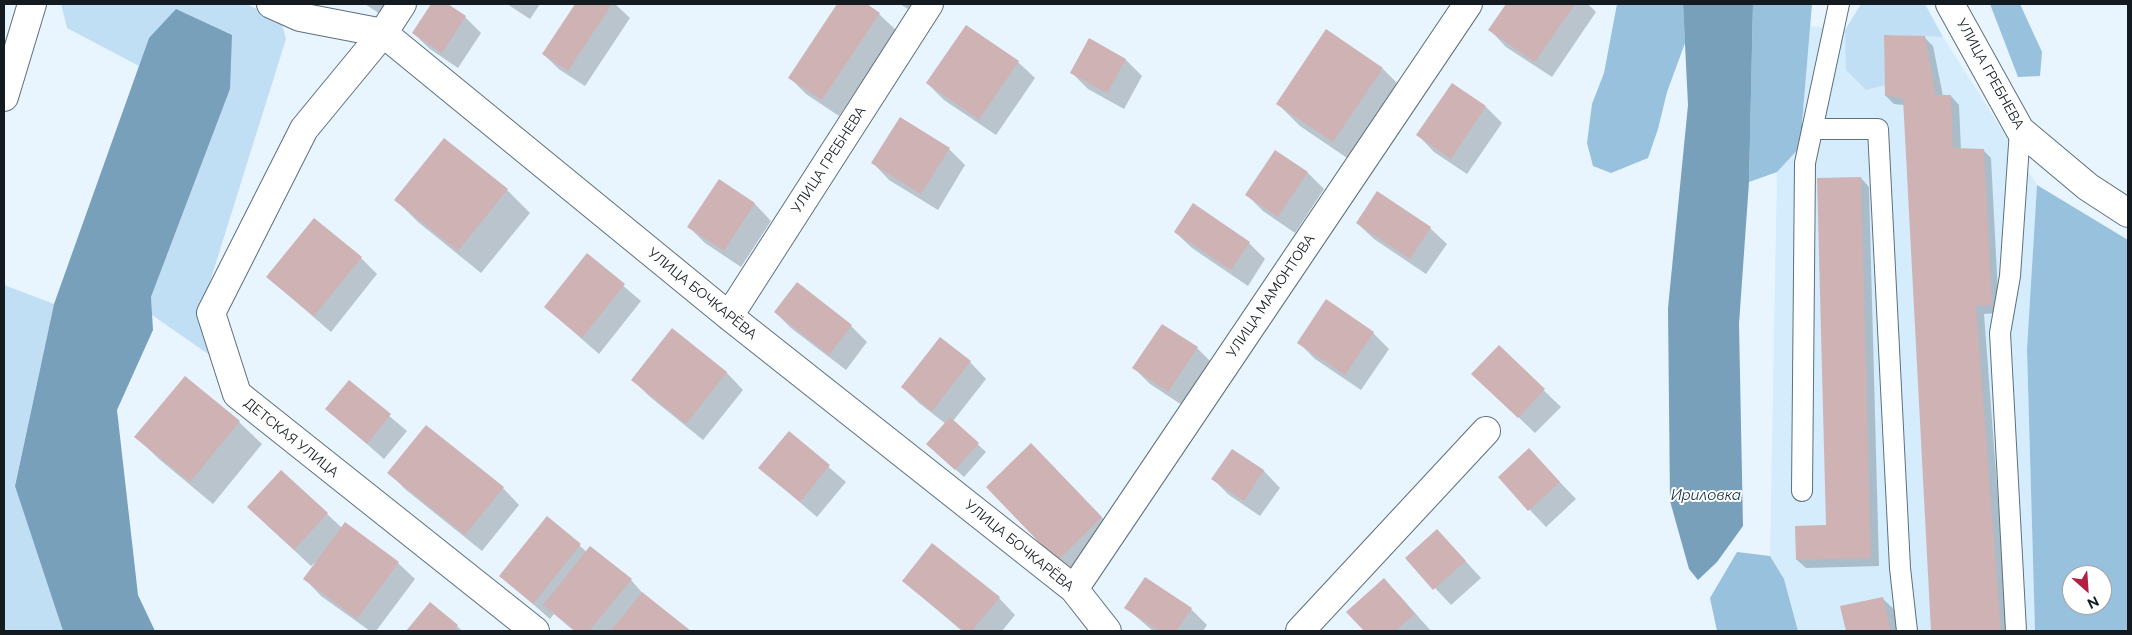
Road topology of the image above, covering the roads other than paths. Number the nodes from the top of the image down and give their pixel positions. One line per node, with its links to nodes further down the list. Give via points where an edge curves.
1 (32, 4): 9 (street)
2 (271, 4): 8 (street, УЛИЦА БОЧКАРЁВА, via 300,17)
3 (402, 4): 8 (street, ДЕТСКАЯ УЛИЦА)
4 (929, 4): 13 (street, УЛИЦА ГРЕБНЕВА)
5 (1468, 4): 16 (street, УЛИЦА МАМОНТОВА)
6 (1839, 4): 10 (lane)
7 (1950, 4): 11 (street, УЛИЦА ГРЕБНЕВА)
8 (383, 33): 13 (street, УЛИЦА БОЧКАРЁВА); 17 (street, ДЕТСКАЯ УЛИЦА, via 304,129 211,313 237,394)
9 (4, 97)
10 (1812, 129): 15 (lane, via 1805,163); 20 (lane, via 1878,129 1900,568)
11 (2020, 130): 12 (street, УЛИЦА ГРЕБНЕВА, via 2088,187); 21 (lane, via 2010,276 2000,333)
12 (2128, 212)
13 (729, 316): 16 (street, УЛИЦА БОЧКАРЁВА)
14 (1486, 431): 19 (street)
15 (1802, 491)
16 (1074, 589): 18 (street, УЛИЦА БОЧКАРЁВА)
17 (534, 631)
18 (1107, 631)
19 (1300, 631)
20 (1907, 631)
21 (2016, 631)

